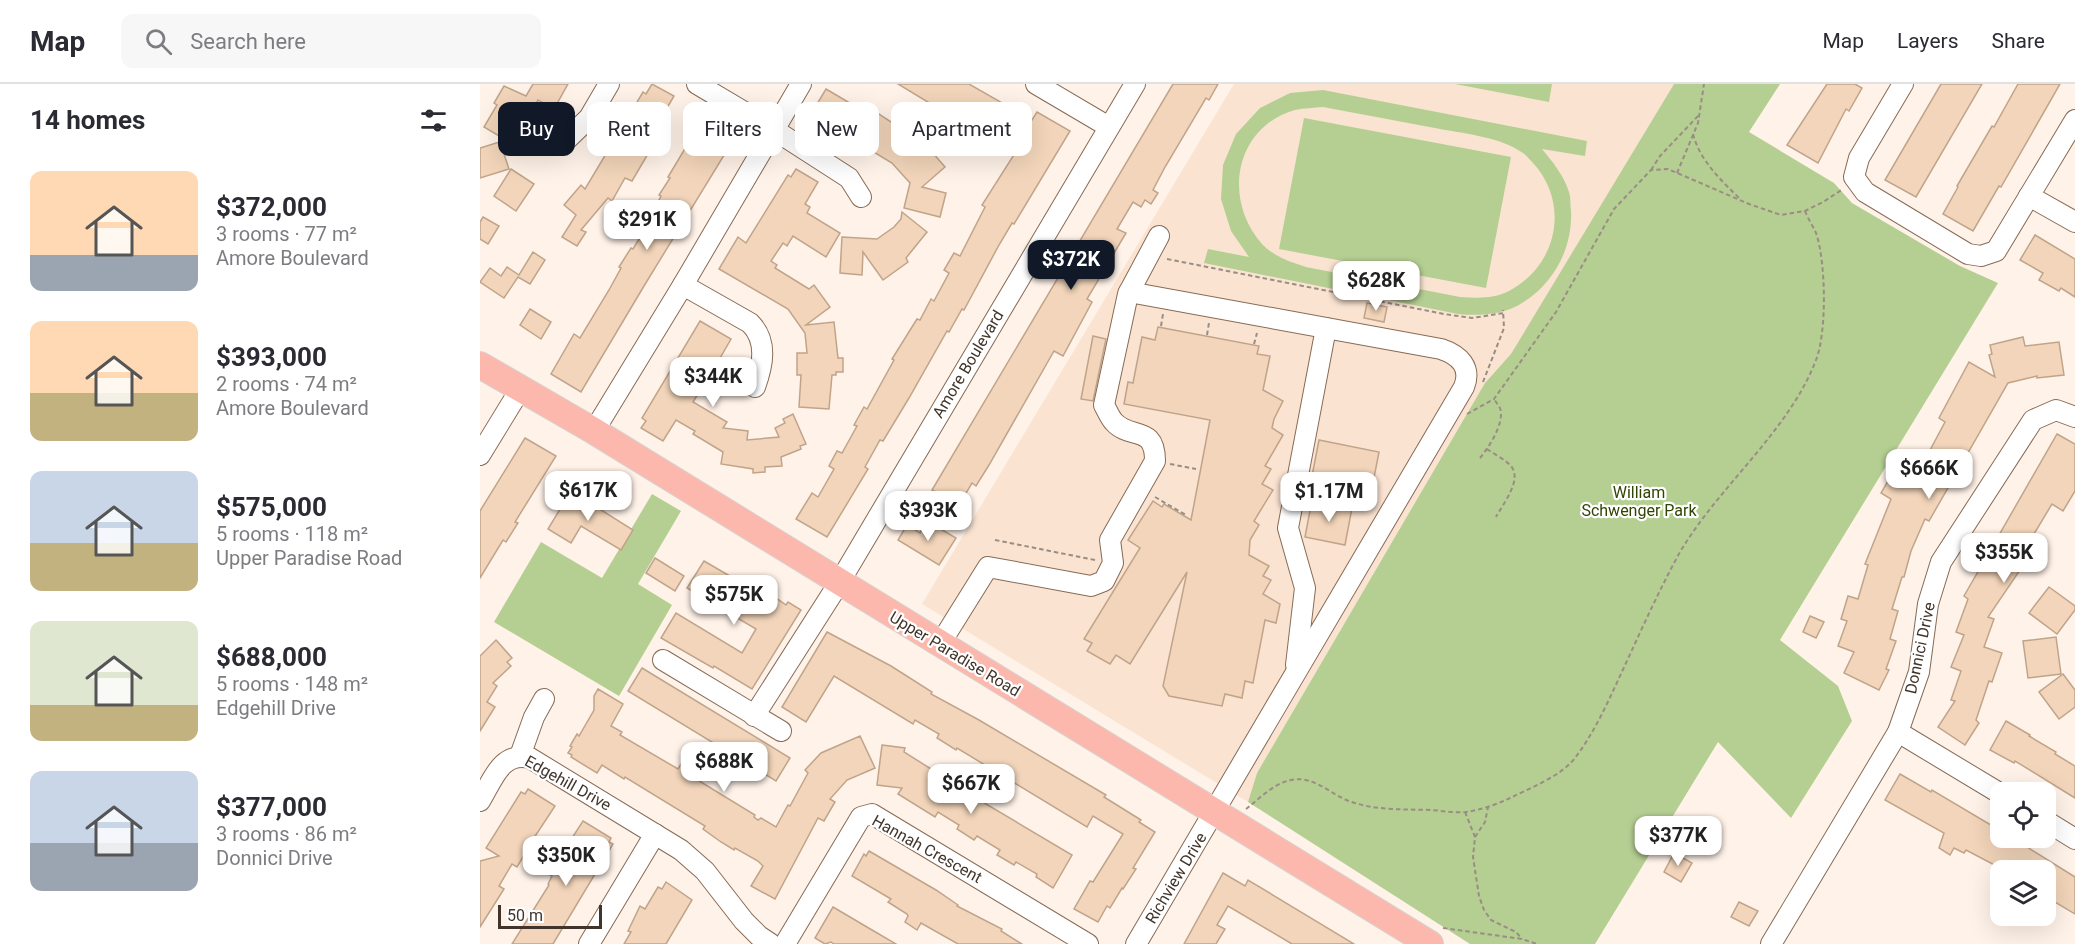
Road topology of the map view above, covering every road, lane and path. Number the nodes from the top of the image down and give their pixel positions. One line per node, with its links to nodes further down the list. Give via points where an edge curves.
1 (609, 84): 13 (street, via 589,118)
2 (697, 84): 8 (street)
3 (801, 84): 9 (street)
4 (1036, 84): 12 (street)
5 (1135, 84): 12 (street, Amore Boulevard)
6 (1704, 84): 10 (path)
7 (1903, 84): 19 (street, via 1858,158)
8 (727, 102)
9 (783, 113)
10 (1700, 113): 14 (path); 17 (path)
11 (2075, 120): 20 (street)
12 (1108, 127): 47 (street, Amore Boulevard)
13 (575, 132)
14 (1693, 133): 18 (path); 22 (path, via 1702,157)
15 (783, 135): 21 (street, via 849,178)
16 (757, 156): 26 (street)
17 (1651, 170): 18 (path); 33 (path, via 1614,209 1556,312)
18 (1677, 173): 22 (path)
19 (1854, 177): 20 (street, via 1865,192 1968,254 1981,256 1996,251); 23 (path, via 1839,193)
20 (2030, 196): 24 (street)
21 (861, 197)
22 (1742, 201): 23 (path, via 1781,215)
23 (1805, 211): 58 (path, via 1816,233 1822,262 1823,299 1817,358 1807,380 1681,551 1588,740 1573,760 1555,774)
24 (2075, 222)
25 (1155, 244): 27 (street); 32 (path, via 1164,258 1181,263 1444,314 1472,318 1503,311 1504,328 1481,388 1473,395)
26 (683, 285): 30 (street, via 750,322 758,331 762,369); 36 (street)
27 (1129, 292): 28 (street); 40 (street, via 1104,405 1114,423 1149,439 1155,449)
28 (1326, 328): 32 (street, via 1447,351 1461,360 1466,370); 50 (street, via 1288,528 1305,588)
29 (480, 365): 31 (main road, Upper Paradise Road)
30 (755, 387)
31 (521, 388): 36 (main road, Upper Paradise Road); 38 (street)
32 (1460, 395): 35 (street, Richview Drive)
33 (1494, 399): 35 (path, via 1460,418); 37 (path, via 1501,409 1500,422)
34 (2075, 417): 54 (street, Donnici Drive, via 2056,411 2033,420 1941,562 1928,604 1919,672)
35 (1445, 420): 50 (street, Richview Drive)
36 (594, 431): 47 (main road, Upper Paradise Road)
37 (1487, 449): 39 (path); 44 (path, via 1510,465 1515,475)
38 (480, 455)
39 (1480, 458)
40 (1155, 461): 41 (path); 42 (street)
41 (1196, 468)
42 (1140, 487): 43 (path); 46 (street, via 1110,540)
43 (1186, 515)
44 (1496, 517)
45 (995, 540): 46 (path)
46 (1113, 563): 48 (street, via 1104,581 1091,586 988,567)
47 (838, 582): 48 (main road, Upper Paradise Road); 52 (street, Amore Boulevard)
48 (940, 644): 60 (main road, Upper Paradise Road)
49 (663, 660): 52 (street)
50 (1295, 674): 60 (street, Richview Drive)
51 (544, 699): 55 (street)
52 (754, 716): 53 (street)
53 (781, 731)
54 (1898, 732): 56 (street); 73 (street, Donnici Drive)
55 (520, 756): 57 (street, Edgehill Drive, via 502,765); 62 (street, Edgehill Drive, via 530,758)
56 (1990, 787)
57 (480, 801)
58 (1488, 807): 59 (path); 63 (path, via 1485,822)
59 (1465, 812): 60 (path, via 1365,807 1300,779 1281,783 1244,811); 63 (path)
60 (1225, 817): 65 (main road, Upper Paradise Road); 71 (street, Richview Drive)
61 (2056, 827): 64 (street)
62 (655, 834): 67 (street); 68 (street, Edgehill Drive, via 705,871 744,921)
63 (1475, 837): 66 (path, via 1473,857 1484,910 1491,920)
64 (2075, 839)
65 (1435, 936): 66 (path)
66 (1522, 939): 72 (path)
67 (589, 944)
68 (771, 944)
69 (785, 944): 70 (street, Hannah Crescent, via 861,817 872,814)
70 (1089, 944)
71 (1136, 944)
72 (1538, 944)
73 (1771, 944)

